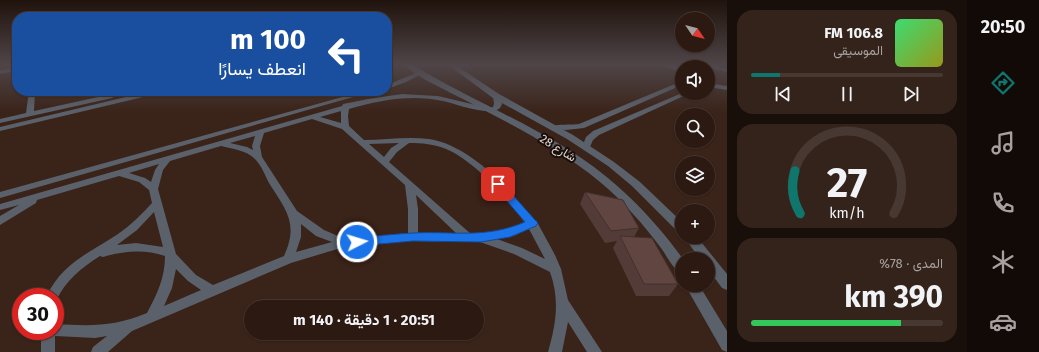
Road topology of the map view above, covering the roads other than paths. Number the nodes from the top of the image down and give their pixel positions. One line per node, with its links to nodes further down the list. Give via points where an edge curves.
1 (405, 80): 4 (street)
2 (434, 80): 17 (street, شارع 28)
3 (474, 80): 13 (street, شارع 28)
4 (392, 85)
5 (675, 86): 6 (street)
6 (664, 91): 14 (street); 22 (street)
7 (392, 95): 17 (street, via 438,98)
8 (32, 96): 19 (street)
9 (112, 96): 19 (street)
10 (139, 96): 26 (street)
11 (353, 96): 40 (street)
12 (376, 96): 16 (street)
13 (496, 96): 17 (street, via 497,106); 18 (street, شارع 28)
14 (675, 96)
15 (675, 98): 27 (street)
16 (346, 106): 20 (street); 23 (street)
17 (490, 110): 24 (street, شارع 28)
18 (524, 112): 24 (street, via 514,116); 25 (street, شارع 28)
19 (30, 114): 21 (street)
20 (311, 117): 23 (street); 28 (street)
21 (0, 121)
22 (591, 121): 25 (street, via 572,128); 27 (street)
23 (345, 127): 29 (street)
24 (521, 127): 54 (street, شارع 28, via 573,157 604,181 651,226)
25 (553, 127): 32 (street, شارع 28)
26 (0, 129)
27 (606, 129): 32 (street, via 592,136)
28 (261, 131): 31 (street); 33 (street, via 256,146)
29 (362, 142): 30 (street); 35 (street)
30 (407, 142): 35 (street, via 394,150); 46 (street, via 436,142 461,154 498,184)
31 (218, 143): 33 (street, via 244,149); 34 (street)
32 (586, 147): 45 (street, شارع 28, via 636,184)
33 (258, 157): 43 (street)
34 (168, 158): 36 (street); 38 (street, via 159,170)
35 (384, 162): 37 (street)
36 (117, 172): 38 (street, via 142,180); 39 (street)
37 (409, 184): 47 (street, via 413,208); 48 (street)
38 (153, 189): 41 (street)
39 (45, 194): 42 (street); 44 (street)
40 (0, 195)
41 (157, 203): 52 (street); 53 (street, via 130,231)
42 (0, 207)
43 (293, 213): 50 (street, via 320,233); 55 (street, via 297,230)
44 (0, 221)
45 (675, 222)
46 (532, 223): 49 (street, via 510,233); 56 (street)
47 (413, 237): 48 (street); 50 (street)
48 (468, 237): 49 (street)
49 (481, 238): 56 (street, via 518,251)
50 (344, 243): 55 (street)
51 (696, 244): 57 (street)
52 (170, 254): 53 (street, via 153,248 133,247 104,252); 59 (street, via 192,278); 62 (street, via 170,278)
53 (88, 258): 58 (street, via 62,279)
54 (675, 259)
55 (288, 260): 59 (street)
56 (555, 269): 61 (street)
57 (727, 284)
58 (57, 288)
59 (212, 290): 62 (street)
60 (696, 292): 66 (street)
61 (562, 302): 69 (street, via 560,334); 70 (street)
62 (152, 316): 63 (street)
63 (130, 326): 64 (street, via 94,332); 68 (street)
64 (64, 331)
65 (48, 340): 67 (street)
66 (726, 341)
67 (48, 352)
68 (98, 352)
69 (555, 352)
70 (595, 352)

